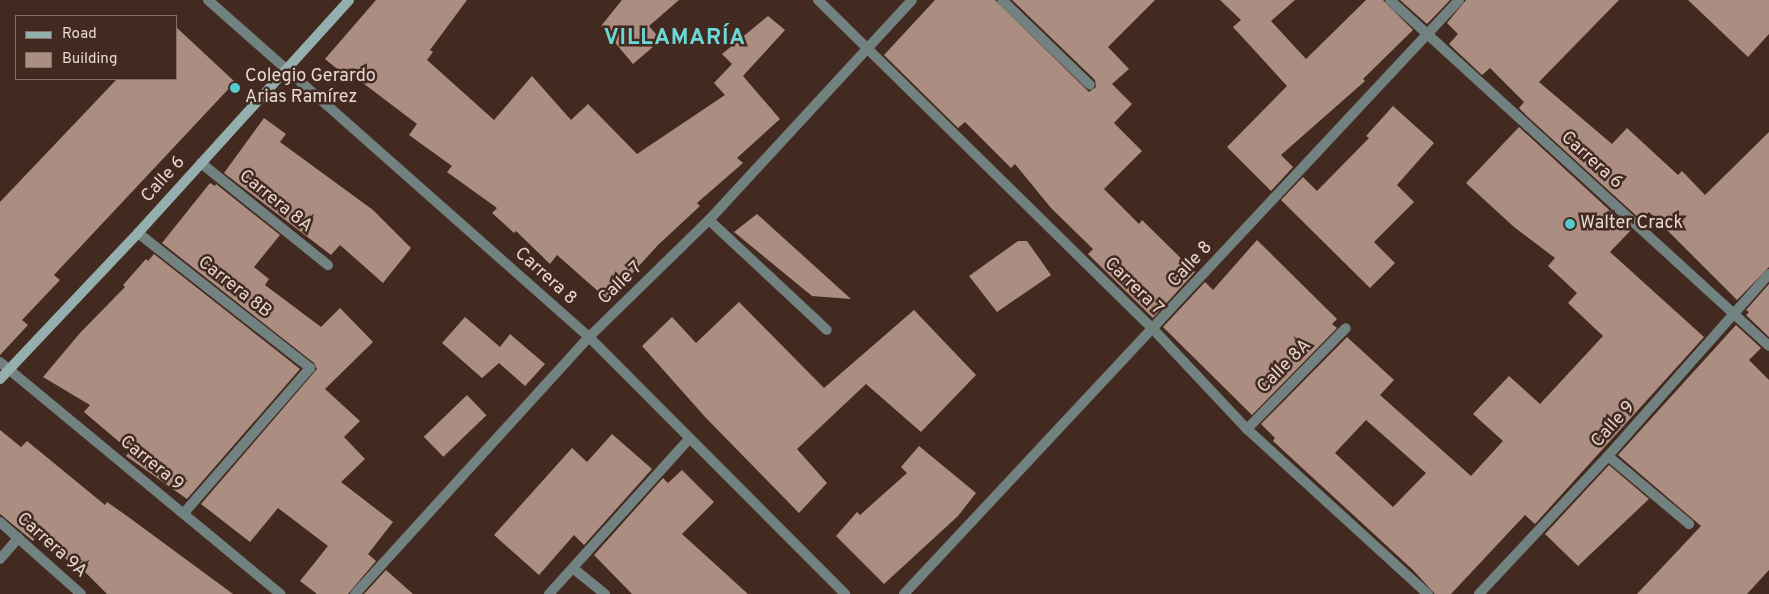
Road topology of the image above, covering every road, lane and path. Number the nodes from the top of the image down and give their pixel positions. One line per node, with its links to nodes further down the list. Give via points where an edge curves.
1 (208, 0): 10 (street, Carrera 8)
2 (349, 0): 10 (main road, Calle 6)
3 (818, 0): 9 (street, Carrera 7)
4 (912, 0): 9 (street, Calle 7)
5 (1002, 0): 11 (street)
6 (1390, 0): 8 (street, Carrera 6)
7 (1459, 0): 8 (street, Calle 8)
8 (1428, 35): 17 (street, Carrera 6); 19 (street, Calle 8)
9 (866, 49): 13 (street, Calle 7); 19 (street, Carrera 7)
10 (287, 66): 12 (main road, Calle 6); 21 (street, Carrera 8)
11 (1090, 86)
12 (201, 163): 14 (main road, Calle 6); 15 (street, Carrera 8A)
13 (709, 220): 20 (street); 21 (street, Calle 7)
14 (138, 233): 24 (main road, Calle 6); 29 (street, Carrera 8B, via 310,368)
15 (328, 265)
16 (1769, 274): 17 (street, Calle 9)
17 (1735, 314): 22 (street, Carrera 6); 28 (street, Calle 9)
18 (1346, 328): 26 (street, Calle 8A)
19 (1154, 329): 26 (street, Carrera 7); 41 (street, Calle 8)
20 (827, 330)
21 (589, 338): 27 (street, Carrera 8); 37 (street, Calle 7)
22 (1769, 346)
23 (0, 362): 24 (street, Carrera 9)
24 (8, 370): 25 (main road, Calle 6); 29 (street, Carrera 9)
25 (0, 378)
26 (1247, 429): 42 (street, Carrera 7)
27 (689, 439): 34 (street); 40 (street, Carrera 8)
28 (1608, 456): 31 (street); 43 (street, Calle 9)
29 (185, 512): 36 (street, Carrera 9)
30 (0, 522): 32 (street, Carrera 9A)
31 (1689, 524)
32 (18, 538): 33 (street); 35 (street, Carrera 9A)
33 (0, 559)
34 (574, 569): 38 (street); 39 (street)
35 (81, 594)
36 (280, 594)
37 (355, 594)
38 (549, 594)
39 (605, 594)
40 (845, 594)
41 (904, 594)
42 (1428, 594)
43 (1479, 594)

